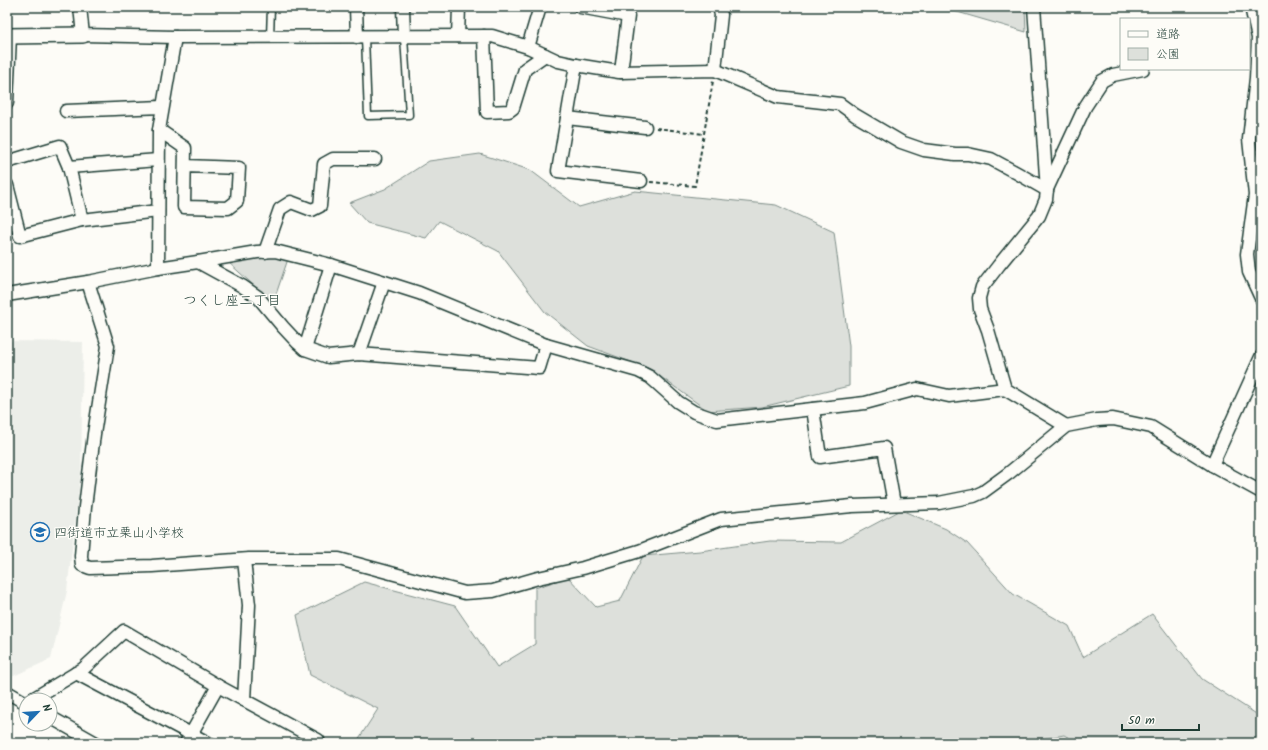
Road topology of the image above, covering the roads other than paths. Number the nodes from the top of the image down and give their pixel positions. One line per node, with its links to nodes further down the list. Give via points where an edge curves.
1 (80, 7): 11 (street)
2 (271, 7): 16 (lane)
3 (356, 7): 17 (street)
4 (404, 7): 18 (street)
5 (458, 7): 13 (street)
6 (540, 7): 20 (street)
7 (580, 7): 25 (street, via 628,16)
8 (719, 7): 23 (street, via 721,15)
9 (1034, 7): 40 (street)
10 (1251, 7): 19 (street)
11 (83, 35): 12 (street); 15 (street)
12 (8, 36): 26 (street)
13 (458, 36): 14 (street); 18 (street)
14 (484, 36): 20 (street); 21 (street, via 487,112 509,111 513,108 525,69)
15 (175, 37): 16 (street); 28 (street)
16 (270, 37): 17 (street)
17 (361, 37): 18 (street); 18 (lane, via 368,116 409,115)
18 (404, 37)
19 (1256, 39): 50 (street, via 1256,78 1249,139 1255,195 1247,254 1249,272)
20 (528, 47): 21 (street)
21 (545, 55): 22 (street)
22 (576, 65): 25 (street); 30 (street)
23 (715, 70): 25 (street); 40 (street, via 778,97 840,104 901,142 924,150 991,159)
24 (1137, 70): 40 (street, via 1113,74 1102,81 1084,107)
25 (620, 72)
26 (7, 81): 27 (street)
27 (7, 103)
28 (162, 107): 29 (street); 32 (street)
29 (66, 111)
30 (567, 118): 31 (street); 38 (street, via 558,171)
31 (645, 127)
32 (159, 130): 34 (street); 36 (street, via 185,148)
33 (375, 159): 43 (street, via 333,159 324,164 320,206 312,210 291,202 280,210)
34 (158, 160): 37 (street); 41 (street)
35 (7, 162): 37 (street, via 60,146)
36 (185, 166): 36 (street, via 184,207 228,208 237,201 239,168)
37 (69, 167): 42 (street)
38 (641, 181)
39 (7, 185): 42 (street, via 20,236)
40 (1047, 190): 55 (street, via 1039,216 982,287 979,298 980,309)
41 (158, 211): 42 (street); 46 (street)
42 (82, 220)
43 (265, 252): 44 (street); 45 (street, via 275,251)
44 (198, 262): 46 (street); 52 (street, via 258,297)
45 (331, 265): 48 (street); 52 (street)
46 (158, 268): 47 (street)
47 (88, 282): 49 (street); 61 (street, via 108,346 85,507 82,565 90,568)
48 (384, 282): 51 (street, via 419,293); 53 (street)
49 (7, 295)
50 (1261, 298)
51 (546, 345): 53 (street, via 539,368); 56 (street, via 638,371 650,377 678,402 694,412 717,420)
52 (305, 348): 53 (street, via 328,357)
53 (359, 354)
54 (1261, 357): 58 (street)
55 (1005, 390): 56 (street, via 949,396 917,389 865,403); 57 (street)
56 (813, 409): 60 (street, via 820,457 884,448)
57 (1066, 426): 58 (street, via 1113,419 1151,427); 60 (street, via 983,492 939,503)
58 (1212, 465): 59 (street)
59 (1261, 492)
60 (894, 504): 61 (street, via 722,519 639,552 493,591 464,593 339,559)
61 (244, 560): 67 (street, via 250,605)
62 (76, 673): 63 (street, via 124,631); 65 (street); 69 (street)
63 (218, 686): 67 (street); 69 (street)
64 (7, 692): 66 (street)
65 (44, 692)
66 (18, 698)
67 (244, 700): 72 (street, via 318,740)
68 (58, 721): 70 (street)
69 (189, 739): 71 (street)
70 (96, 743)
71 (208, 743)
72 (316, 743)

